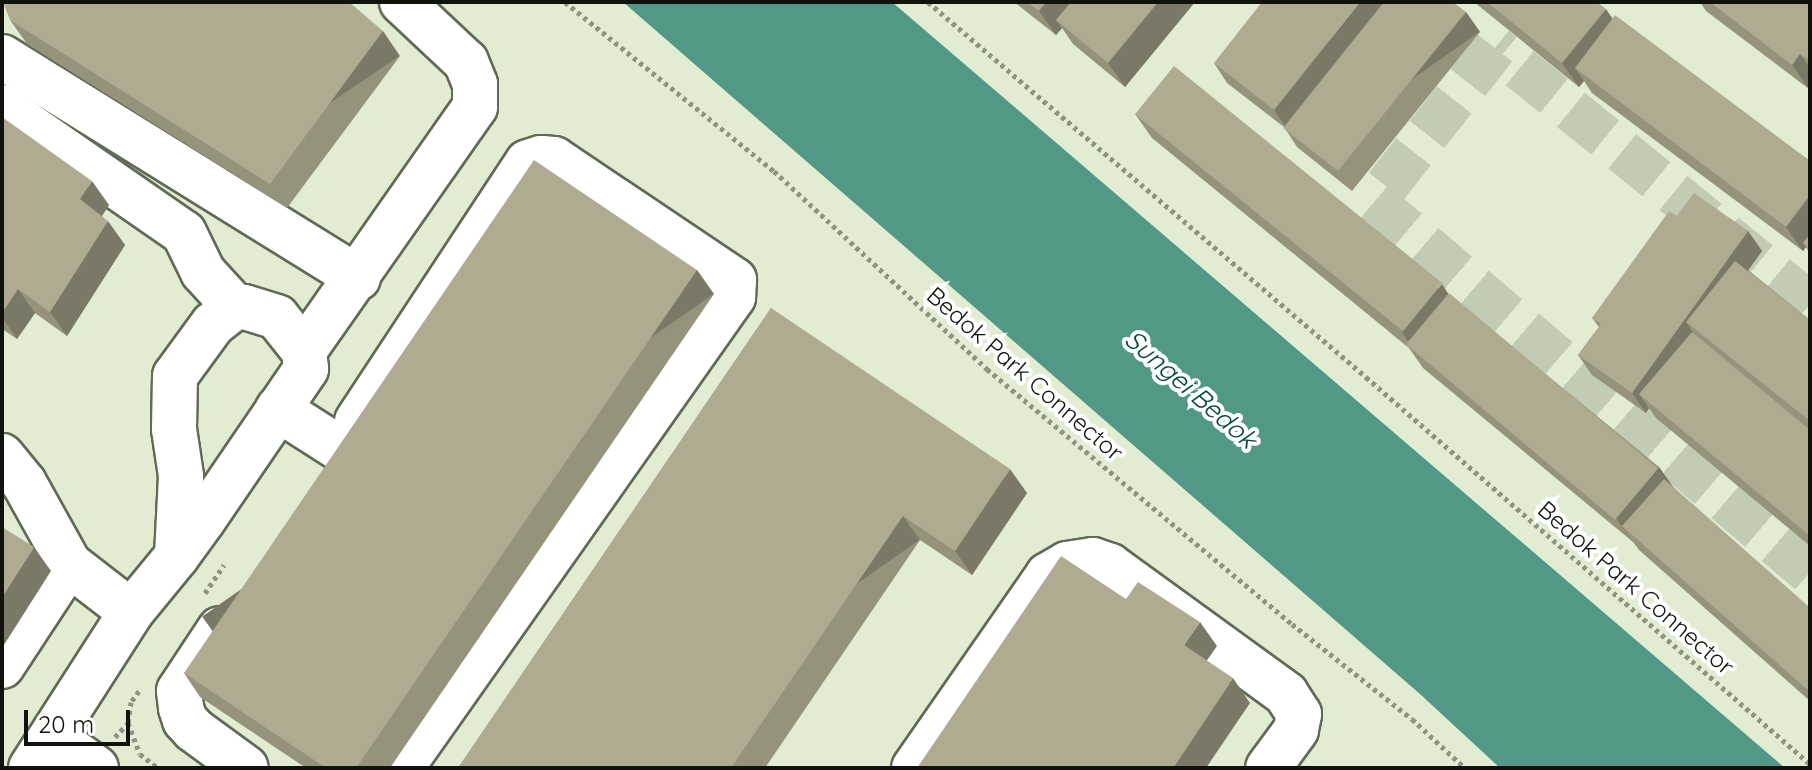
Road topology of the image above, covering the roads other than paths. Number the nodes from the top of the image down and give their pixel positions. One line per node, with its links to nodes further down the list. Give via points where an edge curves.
1 (402, 2): 4 (street, via 466,62 475,84 475,107)
2 (2, 57): 4 (street)
3 (2, 107): 5 (street, via 184,233 203,272)
4 (358, 278): 6 (street)
5 (235, 307): 6 (street, via 277,317); 11 (street, via 213,324 175,376 174,429 181,476)
6 (304, 351): 7 (street, via 306,369)
7 (278, 409): 8 (street); 11 (street)
8 (339, 448): 10 (street); 20 (street, via 528,162 554,159 734,280 733,297)
9 (2, 456): 12 (street, via 24,483)
10 (314, 486)
11 (177, 556): 15 (street)
12 (69, 564): 15 (street); 16 (street)
13 (238, 602): 19 (street, via 179,691 185,720)
14 (994, 607): 21 (street)
15 (131, 612): 17 (street)
16 (2, 666)
17 (42, 753): 18 (street)
18 (96, 768)
19 (246, 768)
20 (401, 768)
21 (882, 768)
22 (914, 768): 23 (street, via 1048,575 1067,564 1093,560 1110,566 1286,694 1299,714 1296,730)
23 (1268, 768)

